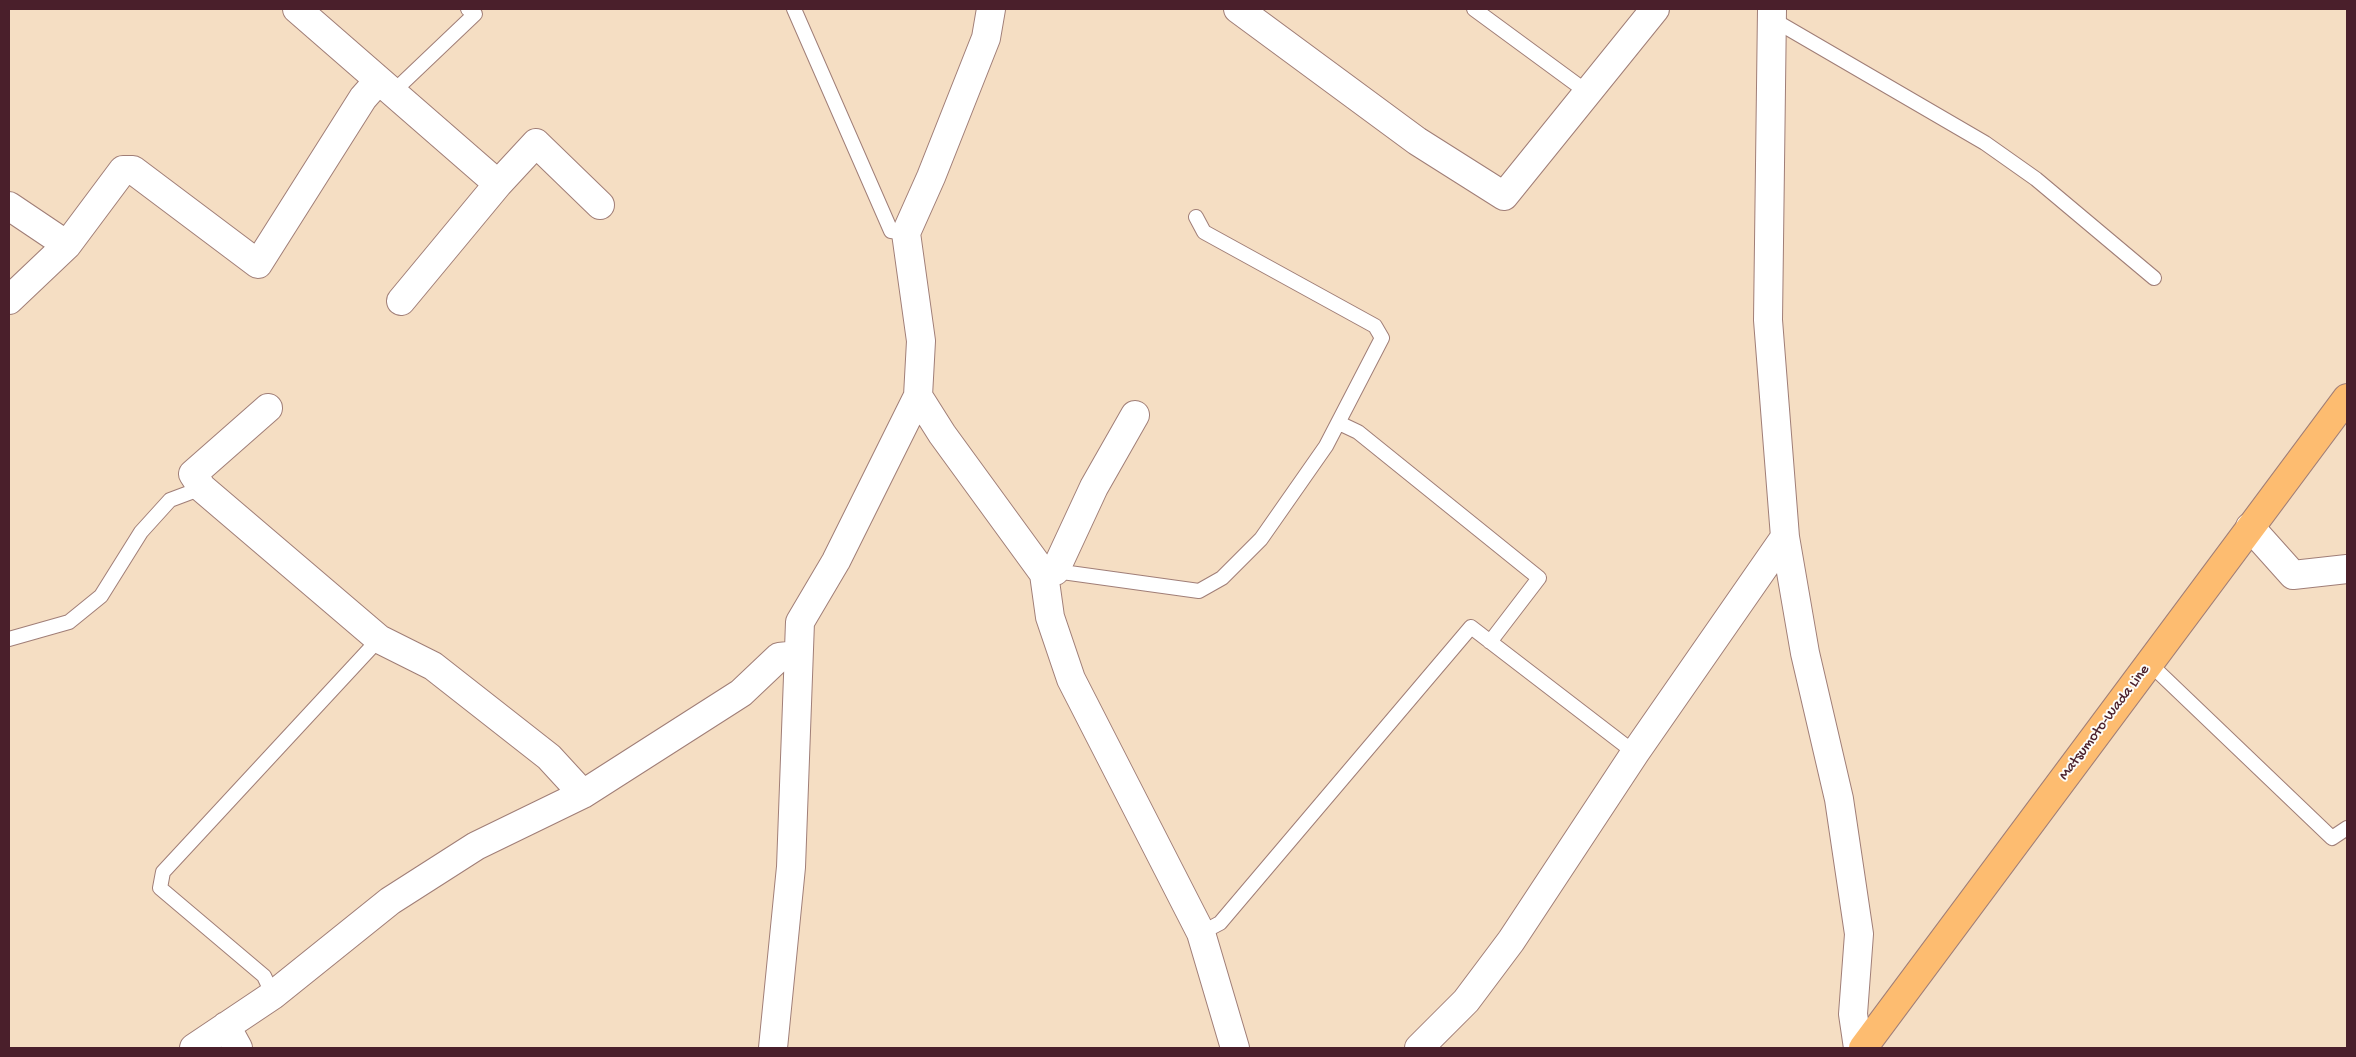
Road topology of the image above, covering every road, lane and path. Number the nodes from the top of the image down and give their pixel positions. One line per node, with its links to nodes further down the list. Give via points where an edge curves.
1 (297, 9): 9 (street)
2 (468, 9): 9 (lane, via 475,14)
3 (794, 9): 15 (lane, via 891,231)
4 (991, 9): 15 (street, via 986,38)
5 (1238, 9): 10 (street, via 1417,141 1504,196)
6 (1474, 9): 10 (lane)
7 (1655, 9): 10 (street)
8 (1772, 14): 17 (lane, via 1984,143 2036,179); 27 (street, via 1768,320)
9 (385, 87): 11 (street); 16 (street, via 363,98 258,264 133,170 123,170)
10 (1587, 92)
11 (498, 184): 12 (street, via 536,143); 19 (street)
12 (600, 205)
13 (9, 206): 16 (street)
14 (1196, 217): 24 (lane, via 1204,232 1374,326 1382,338)
15 (906, 232): 20 (street, via 922,341)
16 (67, 245): 18 (street)
17 (2154, 278)
18 (9, 300)
19 (401, 301)
20 (918, 396): 29 (street, via 942,434); 33 (street, via 836,561 800,622)
21 (2347, 398): 26 (main road, Matsumoto-Wada Line)
22 (268, 408): 25 (street, via 193,474)
23 (1135, 415): 29 (street)
24 (1339, 423): 29 (lane, via 1261,539 1222,578 1199,590); 32 (lane, via 1358,432 1539,578)
25 (202, 488): 30 (lane, via 170,500 142,532 101,596 69,622); 31 (street)
26 (2250, 527): 28 (street, via 2293,575); 34 (main road, Matsumoto-Wada Line)
27 (1785, 537): 35 (street); 45 (street, via 1805,653 1839,799 1859,934 1853,1014)
28 (2347, 569)
29 (1050, 573): 38 (street, via 1050,617 1071,679)
30 (9, 639)
31 (379, 639): 36 (street, via 434,666 549,757); 39 (lane, via 163,872 160,888 264,976)
32 (1490, 642): 35 (lane); 38 (lane, via 1471,627 1220,923)
33 (798, 655): 36 (street, via 779,657 741,693); 42 (street, via 790,867)
34 (2150, 663): 37 (lane, via 2332,838); 46 (main road, Matsumoto-Wada Line)
35 (1635, 753): 44 (street, via 1511,941 1466,1002)
36 (583, 794): 39 (street, via 476,846 390,902)
37 (2347, 828)
38 (1201, 933): 43 (street)
39 (273, 996): 40 (street)
40 (232, 1037): 41 (street)
41 (194, 1048)
42 (773, 1048)
43 (1235, 1048)
44 (1419, 1048)
45 (1858, 1048)
46 (1863, 1048)

